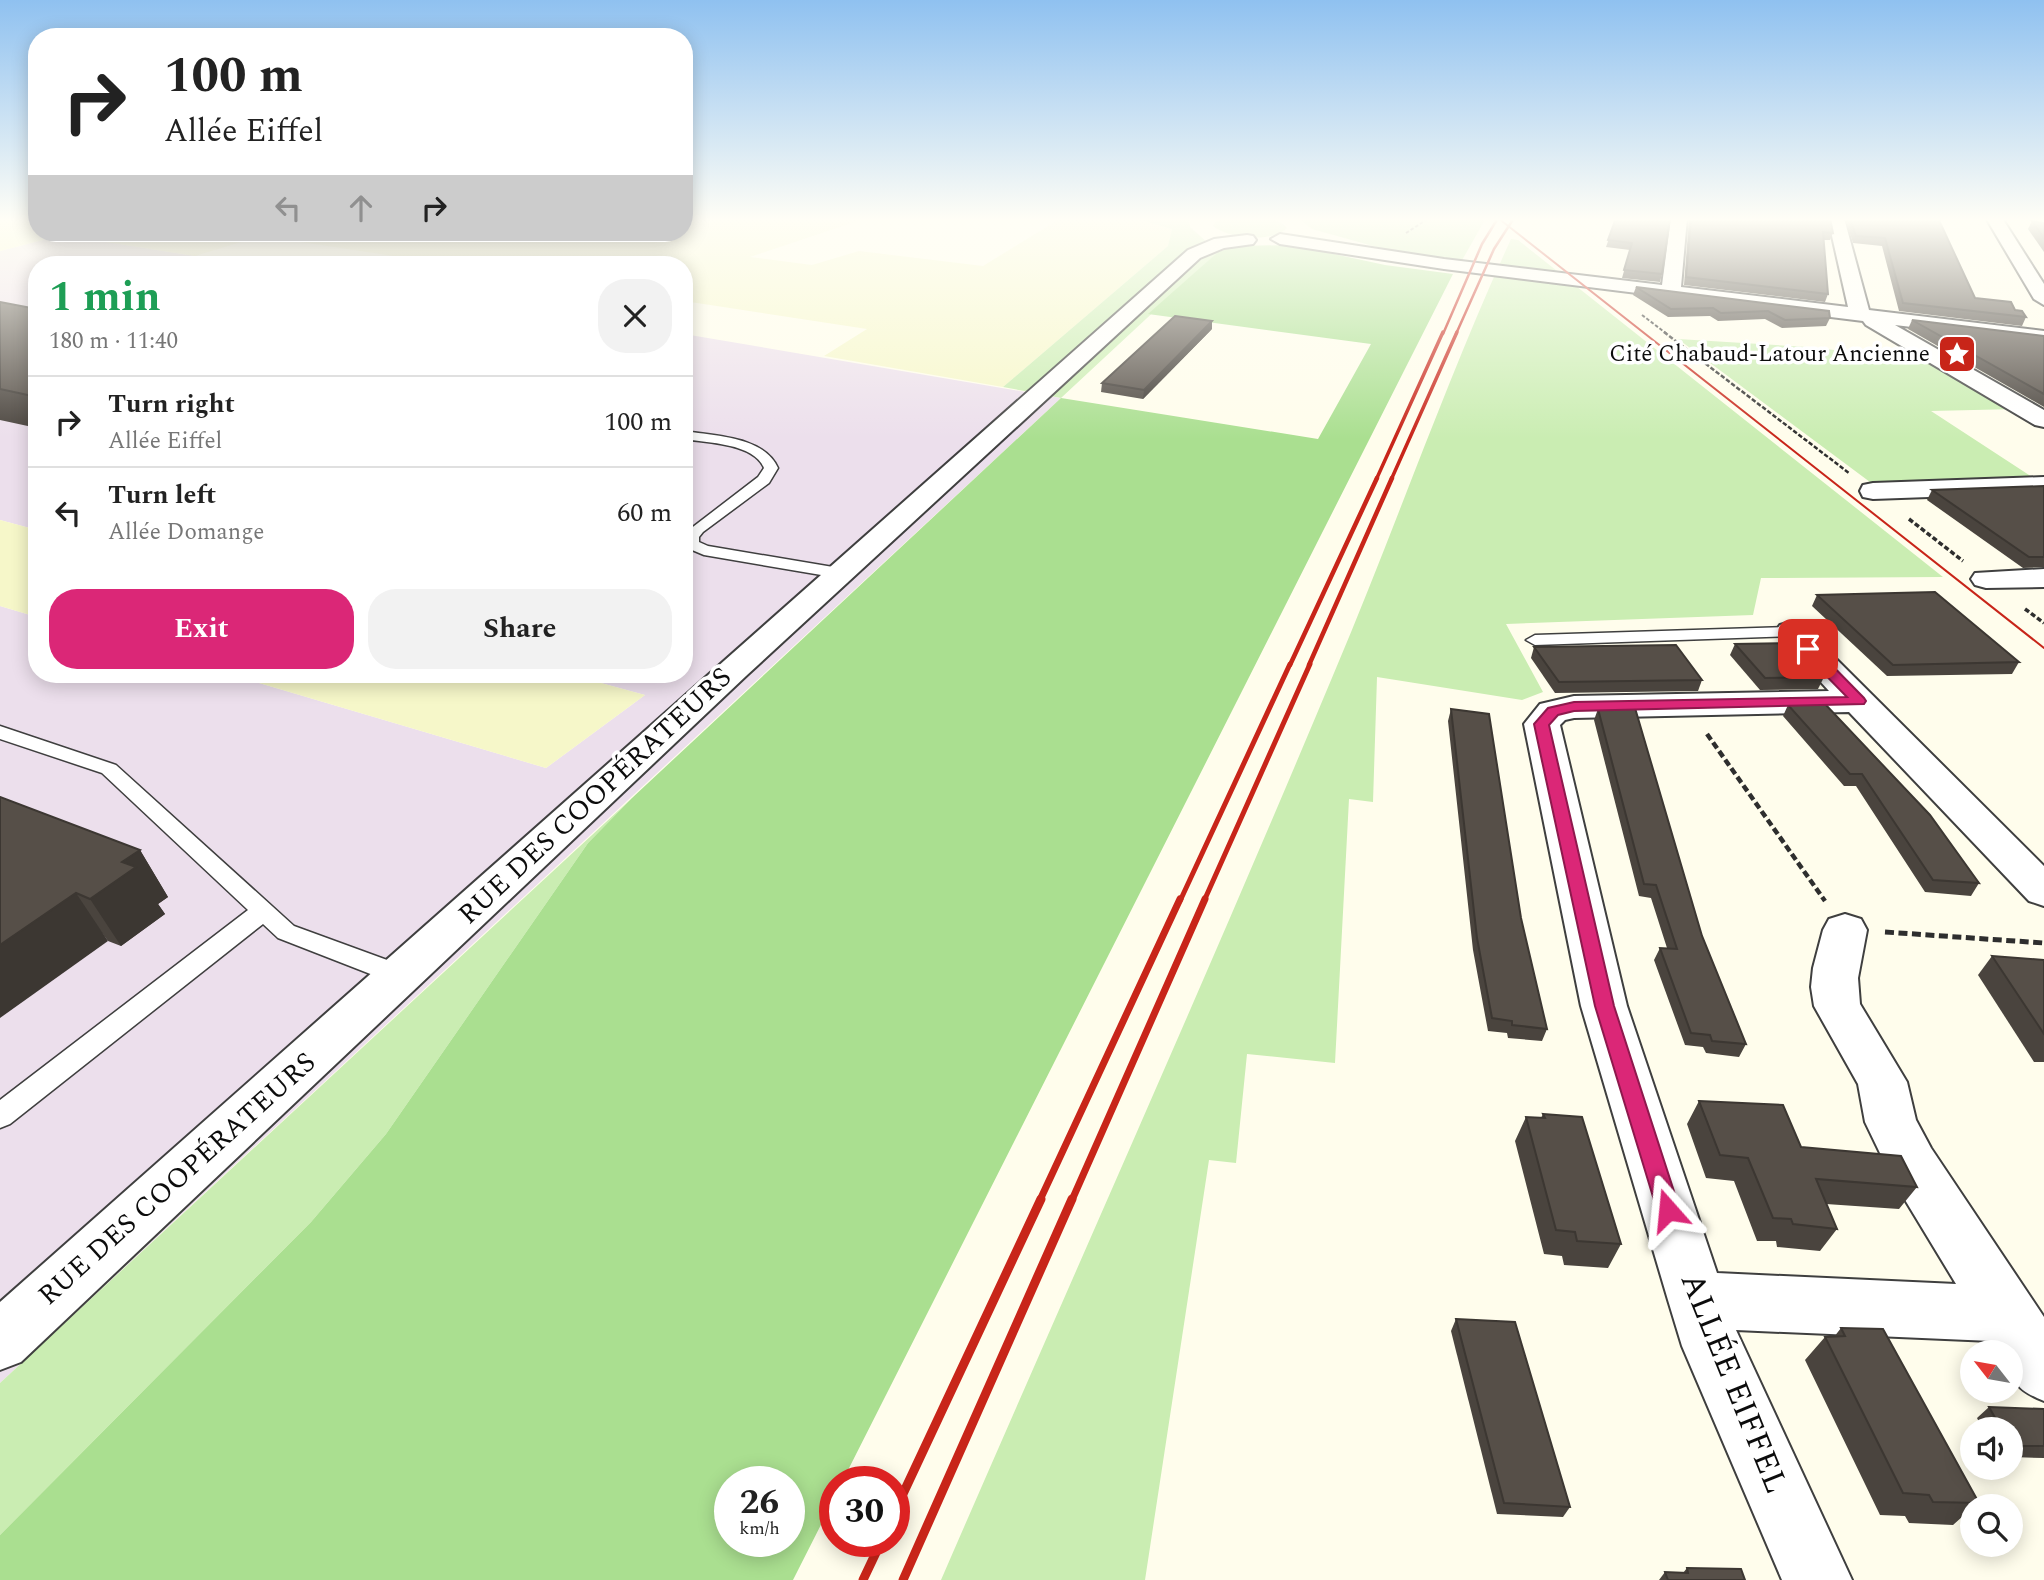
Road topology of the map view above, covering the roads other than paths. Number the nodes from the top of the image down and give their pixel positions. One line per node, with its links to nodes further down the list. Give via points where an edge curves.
1 (1143, 292): 12 (street, RUE DES COOPÉRATEURS)
2 (1671, 292): 4 (street)
3 (1858, 292): 4 (street)
4 (1865, 315): 5 (street); 6 (street)
5 (2044, 337)
6 (2039, 414)
7 (693, 437): 10 (lane, via 755,449 768,458 771,468 764,480)
8 (2044, 485): 9 (street)
9 (1873, 491)
10 (693, 534)
11 (693, 545): 12 (lane)
12 (839, 573): 22 (street, RUE DES COOPÉRATEURS)
13 (2044, 578): 14 (street)
14 (1986, 579)
15 (1791, 632): 16 (lane); 17 (street)
16 (1535, 640)
17 (1859, 701): 19 (street); 24 (street, ALLÉE EIFFEL, via 1563,708 1542,724 1604,1006)
18 (0, 732): 20 (lane, via 109,769)
19 (2044, 891)
20 (262, 912): 22 (lane, via 286,932); 23 (lane)
21 (1845, 930): 25 (street, via 1834,978 1837,1006 1882,1082 1900,1143)
22 (400, 975): 26 (street, RUE DES COOPÉRATEURS)
23 (0, 1116)
24 (1697, 1300): 25 (street); 28 (street, ALLÉE EIFFEL, via 1712,1346)
25 (2007, 1314): 27 (street)
26 (0, 1341)
27 (2044, 1371)
28 (1817, 1580)

